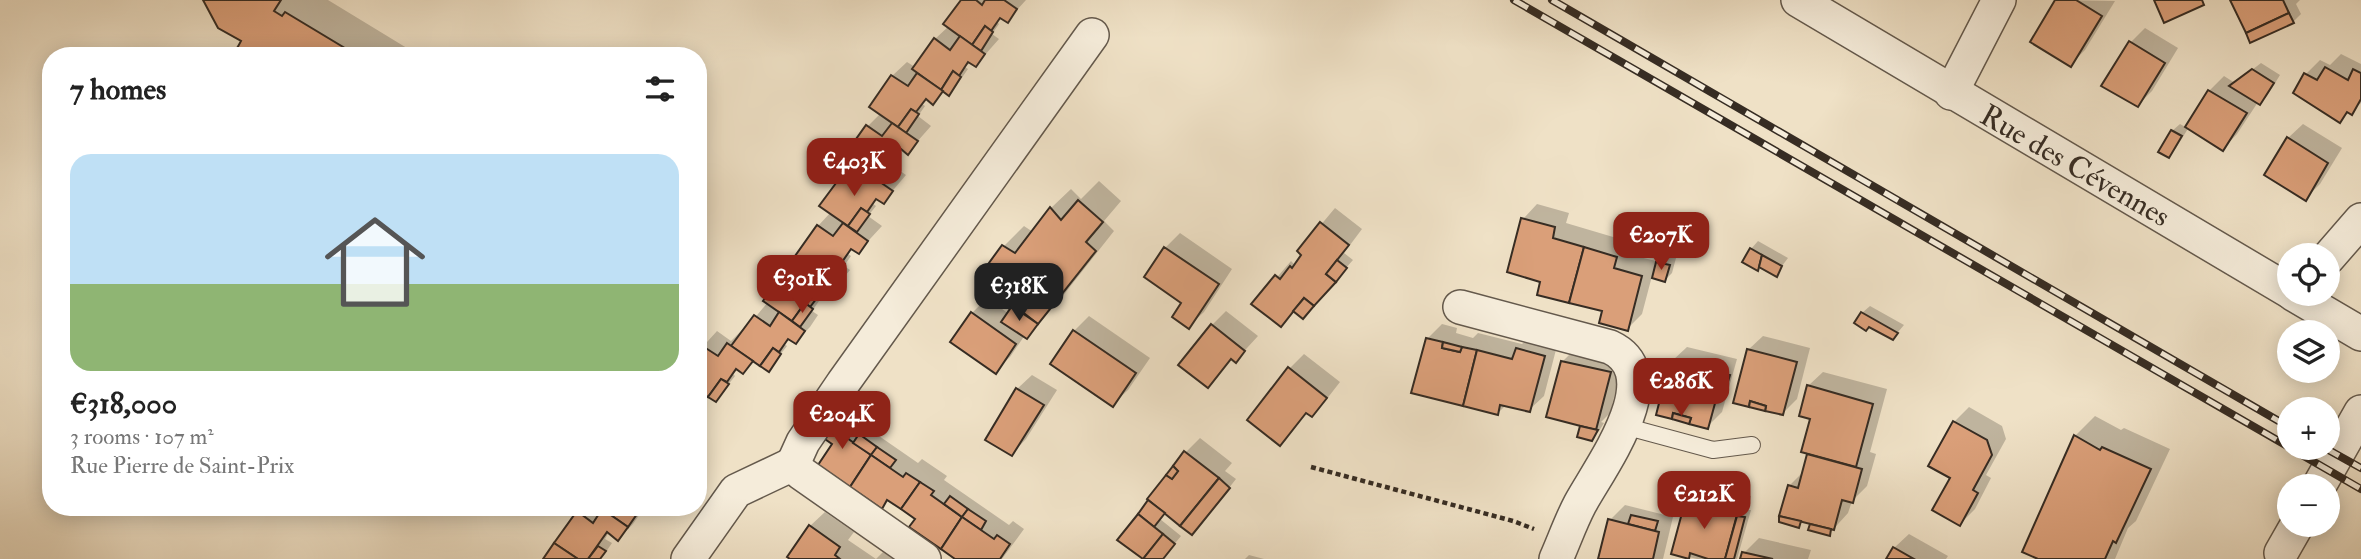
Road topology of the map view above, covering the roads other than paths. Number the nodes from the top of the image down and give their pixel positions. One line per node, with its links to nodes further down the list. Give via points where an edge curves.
1 (1798, 0): 4 (street)
2 (1999, 0): 4 (street, Rue des Cévennes)
3 (1092, 35): 14 (street, via 843,383)
4 (1951, 93): 7 (street, Rue des Cévennes)
5 (2361, 220): 6 (street)
6 (2340, 244)
7 (2277, 283)
8 (2315, 306): 10 (street, Rue des Cévennes)
9 (1460, 307): 12 (street, via 1623,353 1632,367 1633,401)
10 (2361, 334)
11 (2361, 412): 15 (street)
12 (1624, 426): 13 (lane, via 1713,450); 17 (street)
13 (1752, 445)
14 (793, 464): 19 (street, via 736,491); 20 (street)
15 (2326, 474)
16 (2292, 537): 18 (street)
17 (1560, 550)
18 (2284, 557)
19 (688, 559)
20 (924, 559)

